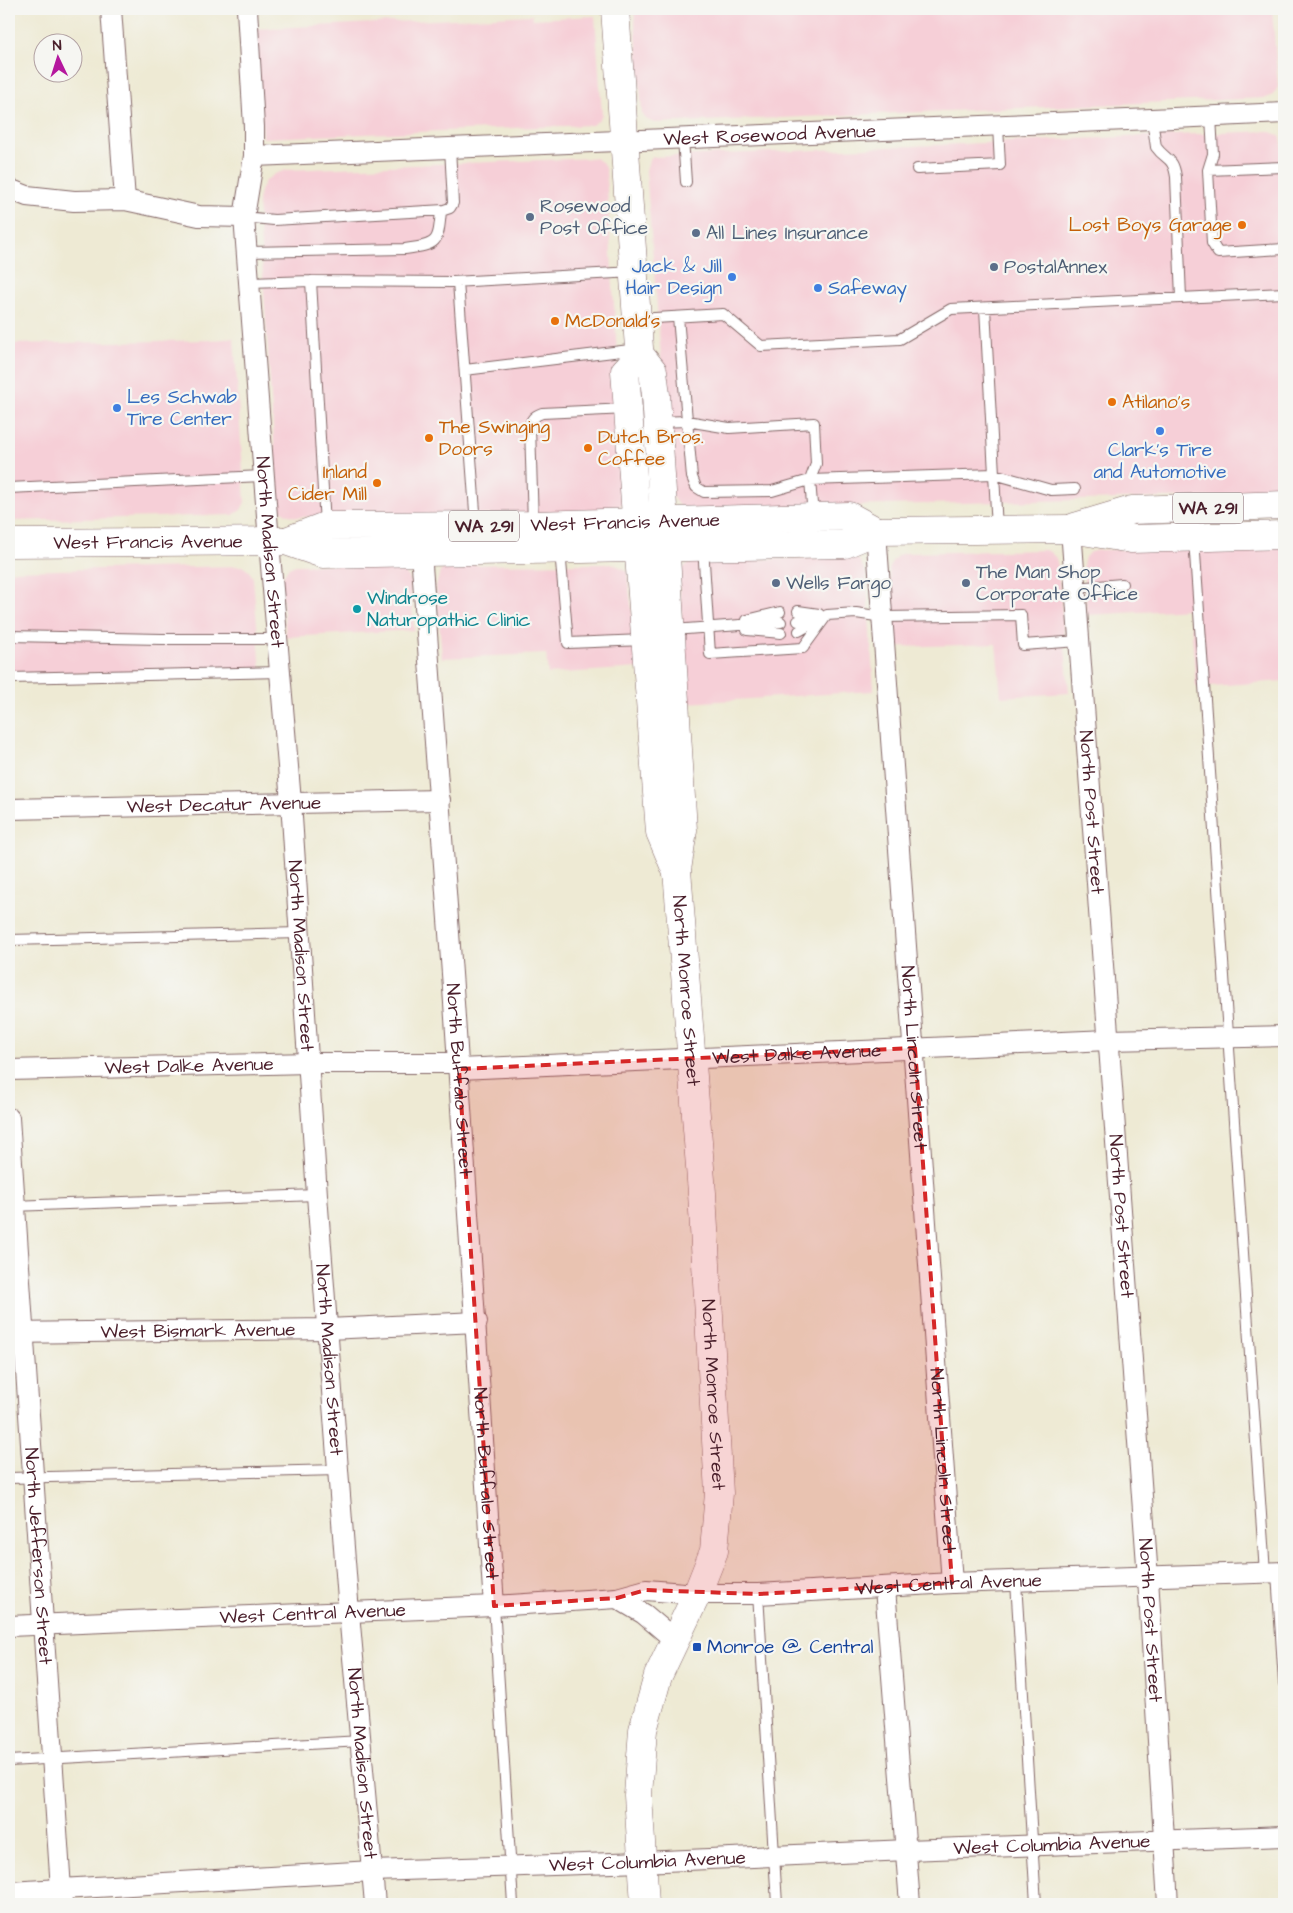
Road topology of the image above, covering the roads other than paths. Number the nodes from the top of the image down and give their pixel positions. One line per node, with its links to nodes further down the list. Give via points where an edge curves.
1 (111, 9): 17 (street)
2 (246, 9): 11 (street, North Madison Street)
3 (615, 9): 9 (main road, North Monroe Street)
4 (1284, 112): 5 (street, West Rosewood Avenue)
5 (1210, 116): 6 (street, West Rosewood Avenue); 14 (lane, via 1213,154)
6 (1152, 119): 7 (street, West Rosewood Avenue); 27 (lane, via 1156,147 1171,160 1176,176)
7 (998, 126): 8 (street, West Rosewood Avenue); 13 (lane, via 1000,165)
8 (683, 138): 9 (street, West Rosewood Avenue); 15 (lane)
9 (624, 140): 10 (street, West Rosewood Avenue); 22 (main road, North Monroe Street)
10 (450, 148): 11 (street, West Rosewood Avenue); 18 (lane, via 453,203)
11 (254, 156): 19 (street, North Madison Street)
12 (1284, 167): 14 (lane)
13 (917, 169)
14 (1208, 170): 20 (lane, via 1212,244 1218,253)
15 (686, 182)
16 (9, 189): 17 (street, via 27,196 74,201)
17 (124, 200): 19 (street, via 199,216)
18 (441, 211): 19 (lane, via 274,220); 21 (lane, via 439,234 427,246)
19 (244, 217): 21 (street, North Madison Street)
20 (1284, 250)
21 (247, 252): 25 (street, North Madison Street)
22 (634, 272): 24 (lane); 30 (main road, North Monroe Street)
23 (311, 281): 24 (lane); 25 (lane); 44 (lane)
24 (458, 282): 32 (lane)
25 (250, 283): 37 (street, North Madison Street)
26 (1284, 293): 27 (lane)
27 (1182, 298): 28 (lane)
28 (984, 308): 29 (lane, via 951,310 900,339 761,346 722,314); 36 (lane)
29 (678, 317): 30 (lane); 34 (lane)
30 (637, 319): 31 (main road, North Monroe Street)
31 (639, 352): 32 (lane); 33 (main road, North Monroe Street, via 625,371); 35 (main road, North Monroe Street, via 653,371)
32 (465, 370): 45 (lane)
33 (627, 409): 43 (lane, via 542,412 534,416 530,427); 50 (main road, North Monroe Street)
34 (687, 421): 35 (lane); 38 (lane, via 692,477 696,487 704,492 772,491); 38 (lane, via 729,428 814,423 816,464)
35 (657, 422): 49 (main road, North Monroe Street)
36 (994, 474): 38 (lane); 40 (lane, via 1052,490); 46 (lane)
37 (264, 476): 39 (lane); 53 (street, North Madison Street)
38 (810, 480): 42 (lane)
39 (9, 488)
40 (1075, 489)
41 (1284, 505): 47 (main road, West Francis Avenue / WA 291, via 1132,510)
42 (813, 517): 48 (main road, West Francis Avenue / WA 291, via 849,516); 49 (main road, West Francis Avenue / WA 291)
43 (533, 525): 45 (main road, West Francis Avenue / WA 291); 50 (main road, West Francis Avenue / WA 291)
44 (325, 526): 45 (main road, West Francis Avenue / WA 291); 53 (main road, West Francis Avenue / WA 291)
45 (476, 526)
46 (997, 529): 47 (main road, West Francis Avenue / WA 291); 48 (main road, West Francis Avenue / WA 291)
47 (1071, 529): 52 (main road, West Francis Avenue / WA 291, via 1131,539); 59 (street, North Post Street)
48 (876, 531): 55 (main road, West Francis Avenue / WA 291, via 845,544); 61 (street, North Lincoln Street)
49 (665, 534): 50 (main road, West Francis Avenue / WA 291); 55 (main road, West Francis Avenue / WA 291); 63 (main road, North Monroe Street)
50 (636, 535): 56 (main road, West Francis Avenue / WA 291); 66 (main road, North Monroe Street)
51 (1284, 535): 52 (main road, West Francis Avenue / WA 291)
52 (1194, 538): 77 (lane)
53 (277, 542): 54 (main road, West Francis Avenue / WA 291); 57 (main road, West Francis Avenue / WA 291, via 323,554); 65 (street, North Madison Street)
54 (9, 543)
55 (702, 546): 62 (lane)
56 (560, 549): 57 (main road, West Francis Avenue / WA 291); 66 (lane, via 568,643)
57 (421, 552): 70 (street, North Buffalo Street)
58 (1122, 584): 59 (lane)
59 (1075, 588): 67 (street, North Post Street)
60 (827, 615): 60 (lane, via 798,621); 61 (lane, via 856,613); 62 (lane, via 803,648 710,654)
61 (883, 617): 67 (lane, via 1021,615 1023,645); 79 (street, North Lincoln Street)
62 (709, 628): 62 (lane, via 780,622); 63 (lane)
63 (672, 630): 73 (main road, North Monroe Street, via 683,830)
64 (9, 636): 65 (lane)
65 (278, 639): 68 (street, North Madison Street)
66 (645, 640): 73 (main road, North Monroe Street, via 660,832)
67 (1079, 641): 78 (street, North Post Street)
68 (281, 672): 69 (lane); 71 (street, North Madison Street)
69 (9, 678)
70 (440, 800): 71 (street, West Decatur Avenue); 82 (street, North Buffalo Street)
71 (291, 802): 72 (street, West Decatur Avenue); 74 (street, North Madison Street)
72 (9, 809)
73 (676, 870): 80 (main road, North Monroe Street)
74 (300, 933): 75 (lane); 81 (street, North Madison Street)
75 (9, 940)
76 (1284, 1036): 77 (street, West Dalke Avenue)
77 (1227, 1037): 78 (street, West Dalke Avenue); 93 (lane)
78 (1108, 1040): 79 (street, West Dalke Avenue); 94 (street, North Post Street)
79 (915, 1048): 80 (street, West Dalke Avenue); 96 (street, North Lincoln Street)
80 (690, 1060): 82 (street, West Dalke Avenue); 98 (main road, North Monroe Street, via 702,1193 720,1493 714,1551)
81 (309, 1063): 82 (street, West Dalke Avenue); 83 (street, West Dalke Avenue); 85 (street, North Madison Street)
82 (459, 1066): 87 (street, North Buffalo Street)
83 (9, 1070)
84 (9, 1118): 86 (street, North Jefferson Street)
85 (317, 1195): 86 (lane); 88 (street, North Madison Street)
86 (12, 1206): 89 (street, North Jefferson Street)
87 (477, 1322): 88 (street, West Bismark Avenue); 101 (street, North Buffalo Street)
88 (328, 1329): 89 (street, West Bismark Avenue); 90 (street, North Madison Street)
89 (16, 1333): 91 (street, North Jefferson Street)
90 (338, 1470): 91 (lane); 102 (street, North Madison Street)
91 (34, 1477): 92 (lane); 103 (street, North Jefferson Street)
92 (9, 1478)
93 (1275, 1573): 94 (street, West Central Avenue); 106 (lane)
94 (1148, 1578): 95 (street, West Central Avenue); 111 (street, North Post Street)
95 (1016, 1582): 96 (street, West Central Avenue); 112 (lane)
96 (952, 1583): 97 (street, West Central Avenue)
97 (885, 1588): 99 (street, West Central Avenue); 113 (street)
98 (697, 1594): 99 (street, West Central Avenue); 100 (street, West Central Avenue, via 646,1590); 105 (main road, North Monroe Street)
99 (758, 1594): 114 (lane)
100 (616, 1598): 101 (street, West Central Avenue); 105 (street, via 644,1614)
101 (494, 1606): 102 (street, West Central Avenue); 116 (lane)
102 (349, 1613): 103 (street, West Central Avenue); 107 (street, North Madison Street)
103 (44, 1624): 104 (street, West Central Avenue); 108 (street, North Jefferson Street)
104 (9, 1626)
105 (676, 1641): 115 (main road, North Monroe Street, via 658,1676 643,1730 638,1795)
106 (1284, 1682)
107 (361, 1741): 108 (lane); 117 (street, North Madison Street)
108 (53, 1758): 109 (lane); 119 (street, North Jefferson Street)
109 (9, 1761)
110 (1284, 1836): 111 (street, West Columbia Avenue)
111 (1164, 1841): 112 (street, West Columbia Avenue); 126 (street, North Post Street)
112 (1032, 1846): 113 (street, West Columbia Avenue); 125 (lane)
113 (907, 1850): 114 (street, West Columbia Avenue); 124 (street)
114 (774, 1856): 115 (street, West Columbia Avenue); 123 (lane)
115 (642, 1862): 116 (street, West Columbia Avenue); 122 (main road, North Monroe Street)
116 (510, 1866): 117 (street, West Columbia Avenue); 121 (lane)
117 (372, 1870): 119 (street, West Columbia Avenue); 120 (street, North Madison Street)
118 (9, 1892): 119 (street, West Columbia Avenue)
119 (61, 1896)
120 (375, 1904)
121 (513, 1904)
122 (645, 1904)
123 (777, 1904)
124 (910, 1904)
125 (1036, 1904)
126 (1168, 1904)

